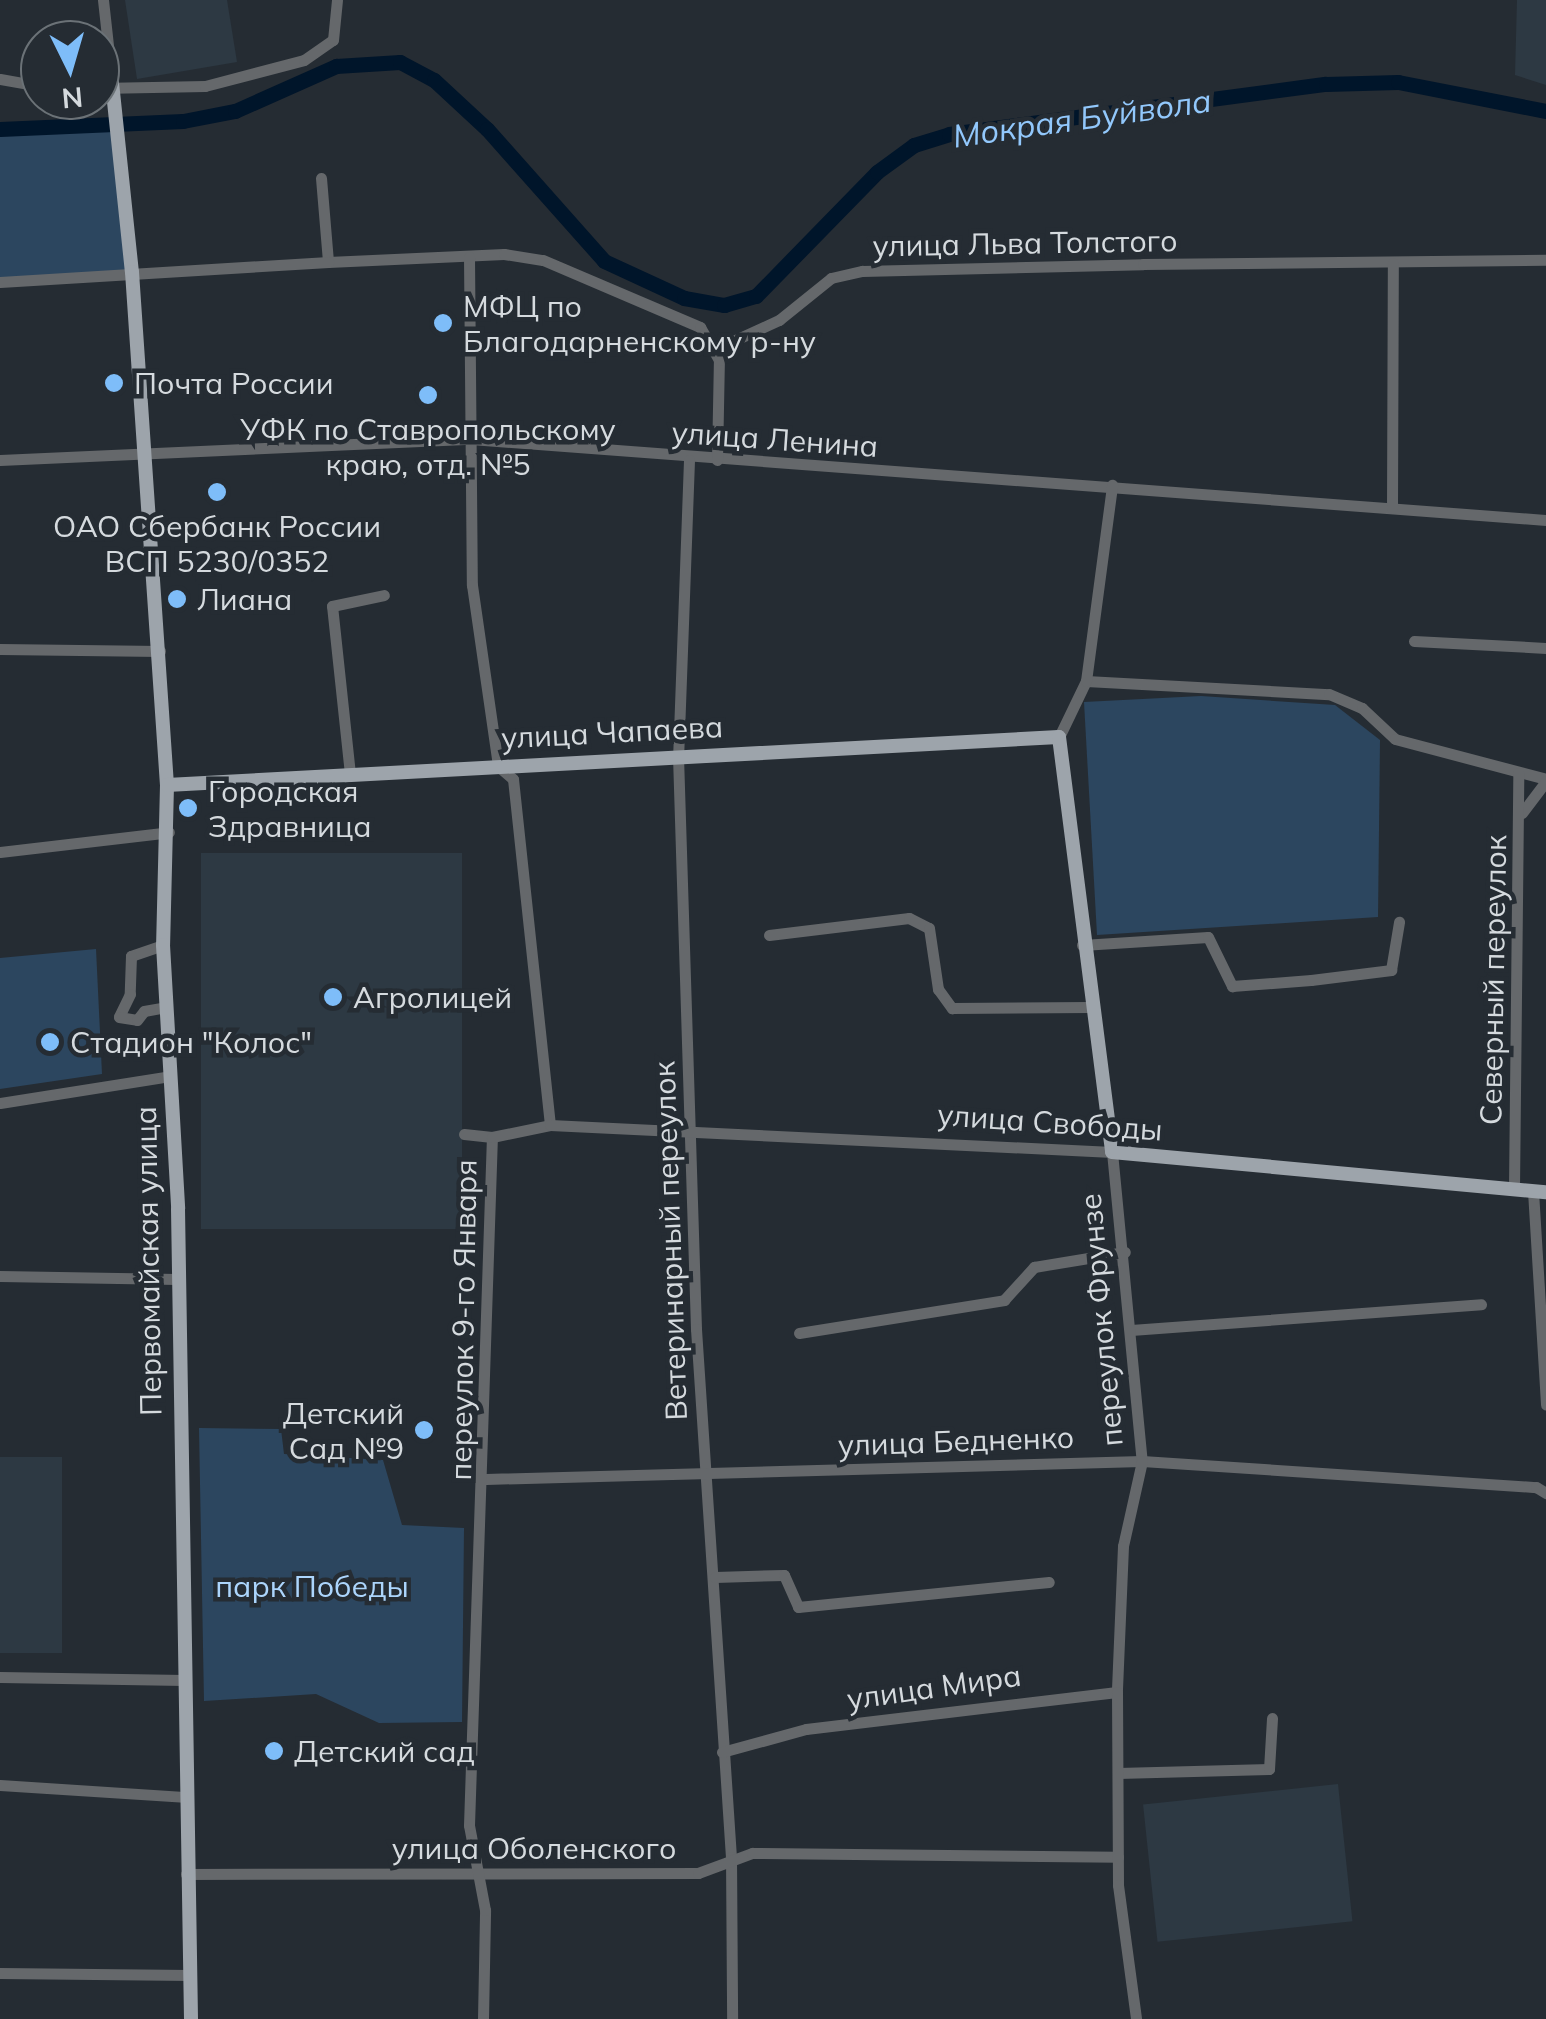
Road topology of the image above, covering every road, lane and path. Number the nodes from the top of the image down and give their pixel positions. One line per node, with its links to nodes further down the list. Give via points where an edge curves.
1 (337, 0): 2 (street, via 333,40 304,60 205,86)
2 (120, 92)
3 (114, 120): 9 (main road, Первомайская улица)
4 (321, 178): 7 (street)
5 (470, 257): 7 (street); 11 (street, via 516,255 606,284 700,327); 12 (street)
6 (1546, 260): 8 (street, улица Льва Толстого)
7 (328, 262): 9 (street)
8 (1393, 263): 11 (street, улица Льва Толстого, via 862,271 831,278 779,320 732,341); 18 (street)
9 (132, 272): 10 (street); 13 (main road, Первомайская улица)
10 (0, 282)
11 (719, 360): 16 (street)
12 (471, 439): 13 (street, улица Ленина); 15 (street, улица Ленина); 28 (street, via 472,585)
13 (146, 454): 14 (street, улица Ленина); 24 (main road, Первомайская улица)
14 (0, 460)
15 (689, 460): 16 (street, улица Ленина); 27 (street, Ветеринарный переулок)
16 (717, 460): 17 (street, улица Ленина)
17 (1112, 485): 18 (street, улица Ленина); 25 (street)
18 (1392, 508): 19 (street, улица Ленина)
19 (1546, 520)
20 (384, 594): 30 (street, via 332,606)
21 (1414, 641): 22 (street)
22 (1546, 648)
23 (0, 649): 24 (street)
24 (160, 650): 32 (main road, Первомайская улица)
25 (1086, 681): 26 (street); 29 (street, via 1329,694 1362,708 1395,739)
26 (1059, 737): 27 (main road, улица Чапаева); 38 (main road, переулок Фрунзе)
27 (678, 756): 28 (main road, улица Чапаева); 45 (street, Ветеринарный переулок)
28 (498, 766): 30 (main road, улица Чапаева); 44 (street, via 513,779)
29 (1518, 773): 31 (street); 33 (street, Северный переулок)
30 (350, 774): 32 (main road, улица Чапаева)
31 (1546, 780): 33 (street)
32 (167, 784): 34 (main road, Первомайская улица)
33 (1522, 813): 49 (street, Северный переулок)
34 (168, 832): 35 (street); 39 (main road, Первомайская улица)
35 (0, 852)
36 (1399, 922): 38 (street, via 1391,970 1232,986 1208,937)
37 (769, 935): 41 (street, via 910,918 929,928 938,989 952,1008)
38 (1082, 945): 41 (main road, переулок Фрунзе)
39 (163, 946): 40 (main road, Первомайская улица); 40 (street, via 132,956 130,994 118,1018 137,1020)
40 (166, 1006): 42 (main road, Первомайская улица)
41 (1090, 1007): 48 (main road, переулок Фрунзе)
42 (170, 1076): 43 (street); 53 (main road, Первомайская улица)
43 (0, 1103)
44 (550, 1126): 45 (street, улица Свободы); 47 (street, переулок 9-го Января)
45 (694, 1128): 48 (street, улица Свободы); 59 (street, Ветеринарный переулок)
46 (464, 1134): 47 (street)
47 (492, 1136): 60 (street, переулок 9-го Января)
48 (1112, 1152): 49 (main road, улица Свободы); 51 (street, переулок Фрунзе)
49 (1514, 1188): 50 (main road, улица Свободы)
50 (1540, 1191): 57 (street)
51 (1125, 1252): 55 (street, переулок Фрунзе); 56 (street, via 1034,1267 1004,1300)
52 (0, 1276): 53 (street)
53 (177, 1280): 65 (main road, Первомайская улица)
54 (1481, 1304): 55 (street)
55 (1131, 1330): 58 (street, переулок Фрунзе)
56 (799, 1333)
57 (1546, 1405)
58 (1142, 1461): 59 (street, улица Бедненко); 61 (street, улица Бедненко, via 1536,1487); 66 (street, переулок Фрунзе, via 1123,1546)
59 (703, 1474): 60 (street, улица Бедненко); 62 (street, Ветеринарный переулок)
60 (486, 1479): 74 (street, переулок 9-го Января, via 469,1825)
61 (1546, 1493)
62 (715, 1577): 63 (street, via 784,1575 798,1607); 68 (street, Ветеринарный переулок)
63 (1048, 1582)
64 (0, 1677): 65 (street)
65 (184, 1680): 71 (main road, Первомайская улица)
66 (1118, 1692): 68 (street, улица Мира, via 949,1708); 69 (street, переулок Фрунзе)
67 (1272, 1718): 69 (street, via 1269,1769)
68 (722, 1752): 73 (street, Ветеринарный переулок)
69 (1118, 1773): 72 (street, переулок Фрунзе)
70 (0, 1785): 71 (street)
71 (184, 1797): 75 (main road, Первомайская улица)
72 (1118, 1857): 73 (street, улица Оболенского); 81 (street, переулок Фрунзе)
73 (731, 1858): 74 (street, улица Оболенского, via 698,1873); 80 (street, Ветеринарный переулок)
74 (478, 1872): 75 (street, улица Оболенского); 79 (street, переулок 9-го Января, via 485,1910)
75 (186, 1874): 77 (main road, Первомайская улица)
76 (0, 1972): 77 (street)
77 (190, 1974): 78 (main road, Первомайская улица)
78 (191, 2019)
79 (482, 2019)
80 (732, 2019)
81 (1136, 2019)

